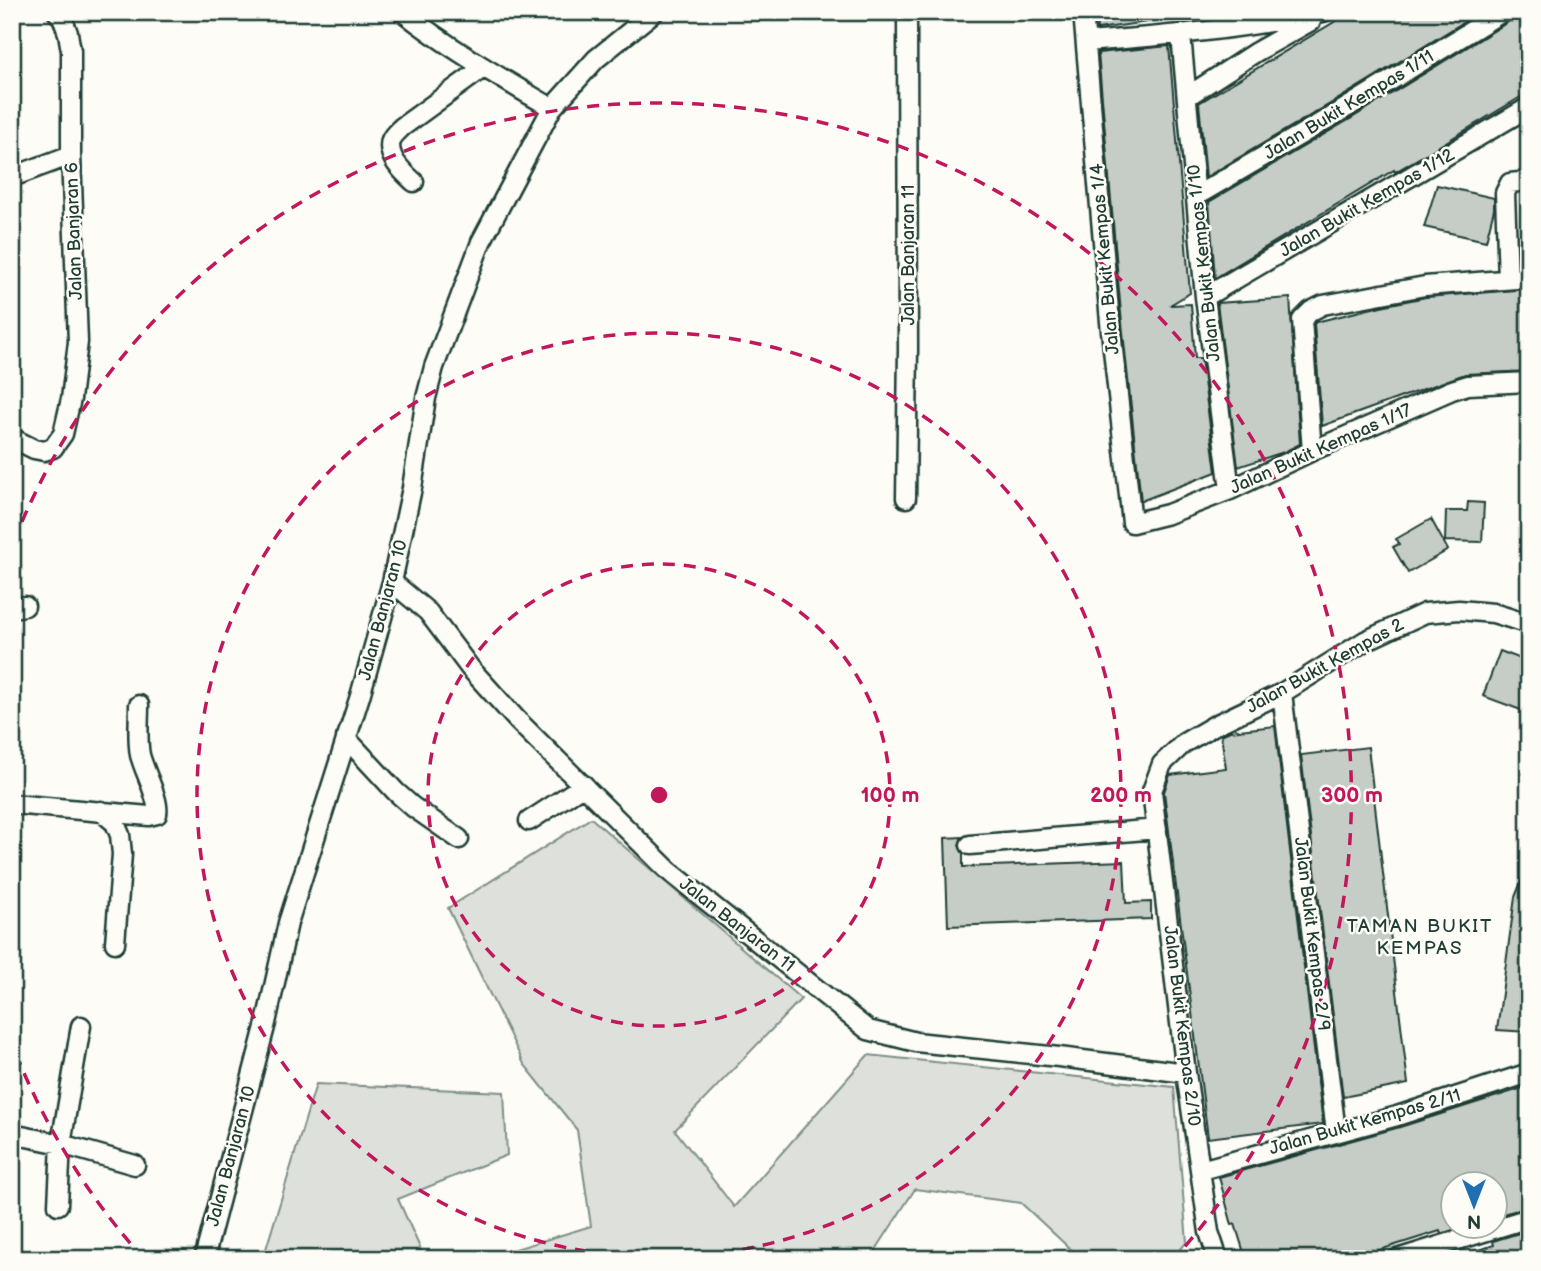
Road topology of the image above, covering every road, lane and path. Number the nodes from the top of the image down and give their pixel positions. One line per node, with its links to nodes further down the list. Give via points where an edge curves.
1 (57, 12): 14 (street, Jalan Banjaran 6, via 71,51)
2 (404, 12): 10 (street)
3 (654, 12): 13 (street, Jalan Banjaran 10, via 596,59)
4 (906, 12): 26 (street, Jalan Banjaran 11)
5 (1083, 12): 9 (street, Jalan Bukit Kempas 1/4)
6 (1325, 12): 8 (street); 11 (street)
7 (1502, 12): 18 (street, Jalan Bukit Kempas 1/11)
8 (1181, 35): 9 (street); 11 (street, Jalan Bukit Kempas 1/10)
9 (1086, 42): 27 (street, Jalan Bukit Kempas 1/4)
10 (482, 68): 13 (street); 17 (street, via 391,138 395,162)
11 (1188, 96): 18 (street, Jalan Bukit Kempas 1/10)
12 (1529, 107): 21 (street, Jalan Bukit Kempas 1/12)
13 (552, 108): 28 (street, Jalan Banjaran 10, via 481,242 434,367)
14 (71, 155): 15 (street); 23 (street, Jalan Banjaran 6, via 78,342 71,398 63,434 53,448 34,449)
15 (12, 177)
16 (1529, 181): 20 (street, via 1510,183 1505,193)
17 (414, 182)
18 (1196, 196): 21 (street, Jalan Bukit Kempas 1/10)
19 (1529, 278): 20 (street)
20 (1508, 279): 24 (street, via 1425,286 1311,311 1302,320)
21 (1205, 298): 25 (street, Jalan Bukit Kempas 1/10)
22 (1529, 382): 24 (street, Jalan Bukit Kempas 1/17, via 1452,390)
23 (12, 438)
24 (1311, 451): 25 (street, Jalan Bukit Kempas 1/17)
25 (1230, 491): 27 (street, Jalan Bukit Kempas 1/17, via 1132,523)
26 (906, 498)
27 (1130, 506)
28 (392, 582): 32 (street, Jalan Banjaran 10); 33 (street, Jalan Banjaran 11, via 428,612 470,668)
29 (1529, 624): 30 (street, Jalan Bukit Kempas 2, via 1493,612 1425,613 1365,641)
30 (1282, 693): 34 (street, Jalan Bukit Kempas 2, via 1184,743 1162,764); 45 (street, Jalan Bukit Kempas 2/9)
31 (139, 705): 36 (street, via 140,753 158,814)
32 (346, 738): 39 (street, via 396,792); 52 (street, Jalan Banjaran 10, via 288,923)
33 (584, 785): 37 (street); 43 (street, Jalan Banjaran 11, via 668,870 868,1030 916,1042)
34 (1152, 791): 38 (street, Jalan Bukit Kempas 2/10)
35 (12, 804): 36 (street)
36 (102, 811): 41 (street, via 115,823 122,854)
37 (529, 821)
38 (1157, 829): 40 (street); 43 (street, Jalan Bukit Kempas 2/10)
39 (459, 839)
40 (970, 845)
41 (115, 943)
42 (81, 1026): 47 (street)
43 (1186, 1073): 49 (street, Jalan Bukit Kempas 2/10)
44 (1529, 1073): 45 (street, Jalan Bukit Kempas 2/11)
45 (1336, 1132): 49 (street, Jalan Bukit Kempas 2/11)
46 (12, 1134): 47 (street)
47 (61, 1144): 48 (street); 50 (street)
48 (135, 1165)
49 (1201, 1170): 53 (street, Jalan Bukit Kempas 2/10, via 1209,1232)
50 (58, 1205)
51 (1529, 1218): 54 (street)
52 (204, 1259)
53 (1218, 1259)
54 (1396, 1259)

